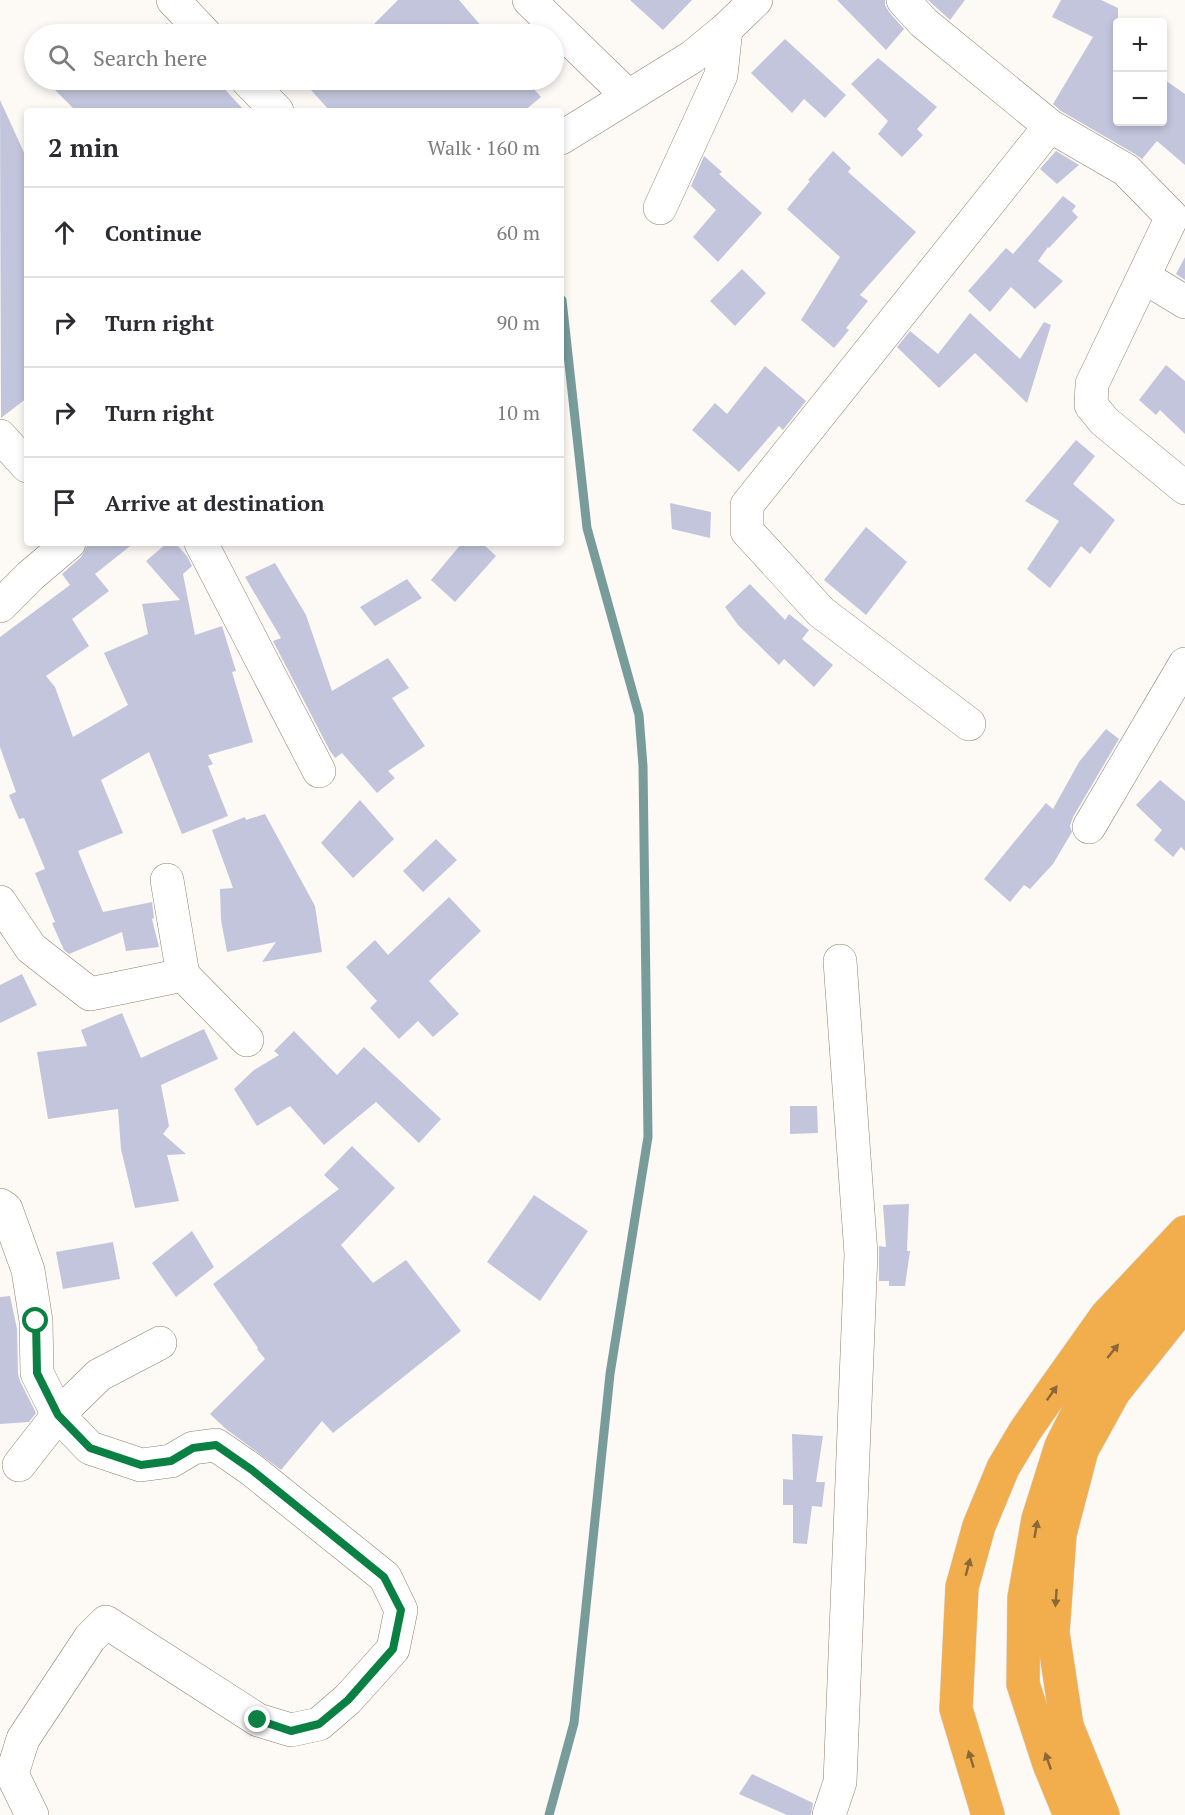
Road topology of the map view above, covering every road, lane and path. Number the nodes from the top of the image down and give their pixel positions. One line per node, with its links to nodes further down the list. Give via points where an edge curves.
1 (173, 0): 5 (street)
2 (529, 0): 6 (street)
3 (756, 0): 7 (street)
4 (903, 0): 12 (street, via 924,23)
5 (196, 24)
6 (554, 24)
7 (726, 29): 10 (street, via 692,57); 14 (street, via 721,75)
8 (564, 34): 10 (street)
9 (257, 90): 11 (street)
10 (628, 96): 13 (street)
11 (274, 108)
12 (1050, 126): 15 (street, via 1126,170); 25 (street, via 747,505 747,531 821,612)
13 (564, 136)
14 (660, 208)
15 (1181, 213): 16 (street)
16 (1144, 277): 17 (street); 20 (street, via 1092,384 1091,405 1104,421)
17 (1185, 302)
18 (0, 436): 19 (street)
19 (24, 463)
20 (1185, 488)
21 (65, 546): 23 (street)
22 (203, 546): 26 (street)
23 (0, 606)
24 (1185, 664): 27 (street)
25 (969, 724)
26 (319, 771)
27 (1089, 827)
28 (167, 880): 31 (street)
29 (0, 902): 31 (street, via 31,948 90,994)
30 (840, 961): 41 (street, via 861,1254 840,1782)
31 (183, 975): 32 (street)
32 (247, 1040)
33 (0, 1205): 38 (street, via 6,1209 28,1270 36,1321 37,1373)
34 (1185, 1232): 42 (highway, one-way to 34, via 956,1709 962,1587 979,1526 1003,1468 1050,1395 1106,1316)
35 (1185, 1262): 43 (highway, one-way to 35, via 1023,1684 1024,1598 1038,1519 1061,1446 1101,1367)
36 (1185, 1303): 44 (highway, one-way to 44, via 1114,1392 1082,1450 1060,1534 1053,1633 1067,1726)
37 (160, 1343): 38 (street, via 99,1375)
38 (58, 1415): 39 (street); 40 (street, via 90,1448 141,1465 171,1461 193,1448 216,1445 384,1577 401,1610 393,1649 348,1700 319,1724 291,1731 258,1720 106,1622 90,1638 23,1738 12,1773)
39 (19, 1465)
40 (32, 1815)
41 (829, 1815)
42 (988, 1815)
43 (1070, 1815)
44 (1103, 1815)

